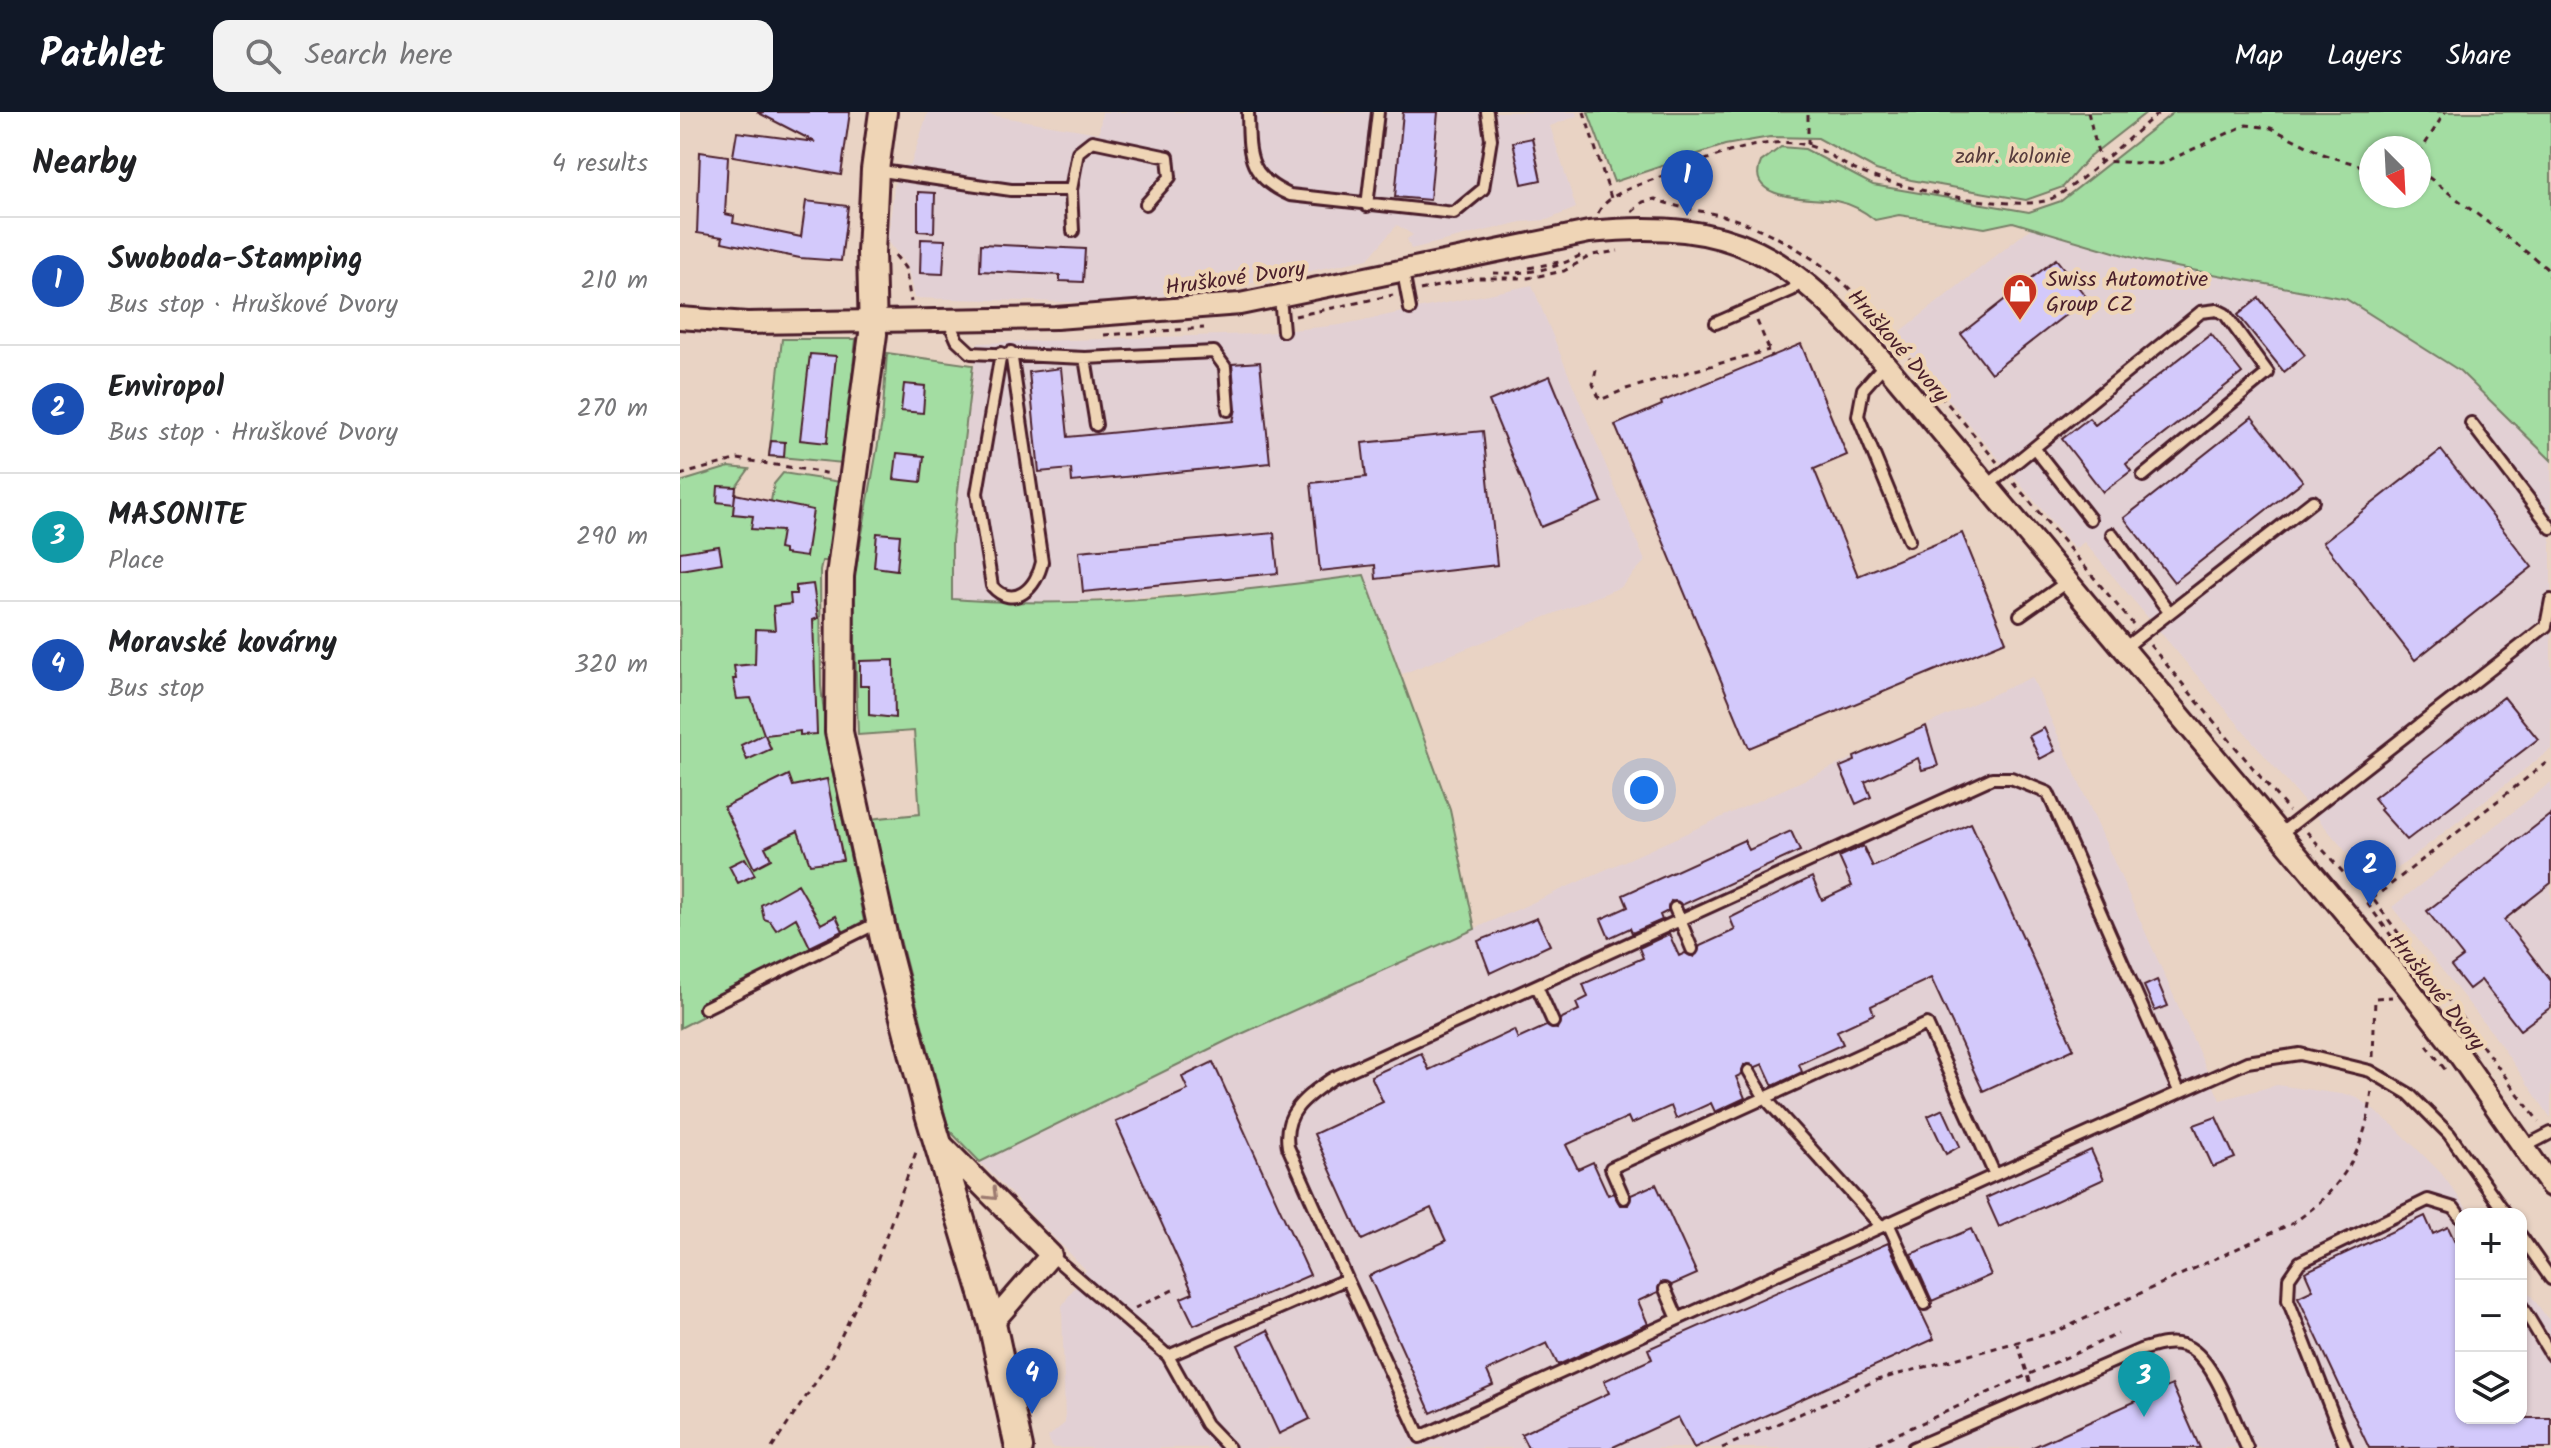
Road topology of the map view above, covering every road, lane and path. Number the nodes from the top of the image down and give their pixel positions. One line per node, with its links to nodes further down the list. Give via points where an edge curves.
1 (883, 112): 14 (street)
2 (1248, 112): 18 (lane, via 1250,154 1262,180 1290,195)
3 (1378, 112): 18 (lane)
4 (1487, 112): 18 (lane, via 1491,139 1483,189 1454,213)
5 (1584, 112): 11 (path, via 1611,198 1757,146)
6 (1808, 112): 11 (path)
7 (2088, 112): 12 (path)
8 (2160, 112): 12 (path)
9 (2445, 112): 10 (path)
10 (2430, 136)
11 (1808, 145): 12 (path, via 1861,173 1921,189 2023,204 2050,200)
12 (2100, 161): 13 (path, via 2161,164 2246,125 2271,128)
13 (2359, 165)
14 (875, 170): 16 (lane, via 1011,190); 36 (street)
15 (2431, 179): 27 (path, via 2533,257)
16 (1071, 190): 17 (lane, via 1078,152 1099,142 1168,157 1170,177); 21 (lane)
17 (1146, 204)
18 (1367, 206)
19 (1603, 217): 20 (path)
20 (1596, 218)
21 (1073, 231)
22 (890, 249): 32 (path, via 905,268)
23 (1628, 250): 25 (path, via 1592,255)
24 (1529, 268): 25 (path, via 1559,262)
25 (1561, 271): 28 (path, via 1528,278)
26 (1804, 278): 28 (street, Hruškové Dvory, via 1732,242 1653,227 1589,232); 31 (lane); 46 (street, Hruškové Dvory)
27 (2551, 278)
28 (1405, 282): 30 (street, Hruškové Dvory); 33 (lane); 35 (path)
29 (1846, 285): 52 (path)
30 (1280, 297): 35 (lane); 37 (street, Hruškové Dvory, via 1154,313)
31 (1773, 299): 38 (lane); 42 (path, via 1782,310 1757,321)
32 (912, 302)
33 (1410, 309)
34 (680, 318): 36 (street, Hruškové Dvory, via 747,323)
35 (1282, 318): 40 (lane)
36 (873, 320): 37 (street, Hruškové Dvory); 55 (street)
37 (948, 320): 43 (lane, via 971,353)
38 (1716, 323)
39 (1209, 327): 41 (path)
40 (1283, 331)
41 (1096, 335)
42 (1769, 350): 44 (path); 47 (path, via 1600,400 1593,384)
43 (1006, 352): 43 (lane, via 977,493 992,586 1016,596 1037,582 1042,562); 45 (lane)
44 (1772, 356)
45 (1085, 358): 48 (lane, via 1214,352 1225,367); 50 (lane)
46 (1885, 364): 56 (street, Hruškové Dvory); 61 (lane, via 1863,389 1858,416)
47 (1596, 370)
48 (1228, 410)
49 (2471, 423): 59 (lane)
50 (1096, 425)
51 (2035, 449): 52 (lane); 54 (lane, via 2201,312 2217,310 2268,373); 58 (lane)
52 (2005, 472): 56 (lane); 66 (path)
53 (680, 475): 55 (path, via 738,459)
54 (2143, 476)
55 (855, 480): 74 (street, via 840,576 839,732)
56 (1987, 486): 62 (street, Hruškové Dvory)
57 (2313, 501): 64 (lane)
58 (2090, 519)
59 (2551, 528)
60 (2112, 534): 64 (lane)
61 (1909, 540)
62 (2068, 581): 65 (lane); 67 (street, Hruškové Dvory)
63 (2551, 600): 69 (lane, via 2546,626)
64 (2169, 612): 66 (lane)
65 (2020, 615)
66 (2141, 634): 67 (lane); 69 (path)
67 (2123, 649): 70 (street, Hruškové Dvory)
68 (2551, 759): 71 (path)
69 (2296, 819): 70 (lane); 71 (path)
70 (2280, 834): 77 (street, Hruškové Dvory)
71 (2373, 899): 75 (path, via 2367,903); 86 (path)
72 (1675, 908): 73 (lane)
73 (1680, 921): 76 (lane); 78 (lane); 83 (lane, via 1992,778 2011,778 2048,793)
74 (879, 922): 79 (lane); 85 (street)
75 (2398, 947)
76 (1692, 949)
77 (2406, 985): 82 (path, via 2392,997 2375,998); 88 (street, Hruškové Dvory)
78 (1537, 986): 80 (lane); 97 (lane, via 1333,1078 1303,1099 1290,1118 1288,1147)
79 (705, 1008)
80 (1553, 1022)
81 (1749, 1071): 84 (lane)
82 (2370, 1071): 83 (lane, via 2300,1054 2247,1062); 92 (lane, via 2431,1113); 107 (path, via 2369,1117 2361,1145 2336,1187 2312,1211 2258,1242 2104,1313)
83 (2179, 1091): 89 (lane)
84 (1765, 1098): 89 (lane, via 1927,1024); 91 (lane, via 1611,1168); 94 (lane)
85 (929, 1114): 87 (street); 112 (path, via 875,1267 827,1365)
86 (2550, 1134): 88 (lane)
87 (937, 1140): 96 (street, one-way to 96); 105 (street)
88 (2524, 1147): 90 (street, Hruškové Dvory)
89 (1995, 1175): 94 (lane)
90 (2551, 1186)
91 (1624, 1198)
92 (2502, 1208)
93 (2455, 1209): 118 (lane, via 2428,1200 2300,1262 2289,1278 2288,1300)
94 (1884, 1225): 101 (lane); 104 (lane)
95 (2527, 1245): 98 (lane)
96 (1051, 1255): 105 (street); 109 (lane)
97 (1347, 1279): 104 (lane, via 1420,1437); 109 (lane)
98 (2551, 1279)
99 (1175, 1289): 102 (path)
100 (1665, 1289): 104 (lane)
101 (1925, 1304)
102 (1126, 1312)
103 (2527, 1315): 108 (lane)
104 (1678, 1319)
105 (992, 1323): 113 (street)
106 (2118, 1334): 115 (path)
107 (2017, 1342): 110 (path); 114 (path, via 1877,1380)
108 (2551, 1355)
109 (1168, 1356): 111 (lane, via 1206,1424)
110 (2027, 1373)
111 (1226, 1447)
112 (772, 1448)
113 (1019, 1448)
114 (1722, 1448)
115 (1866, 1448)
116 (1913, 1448): 117 (lane, via 2167,1342 2185,1345 2209,1365)
117 (2247, 1448)
118 (2346, 1448)

